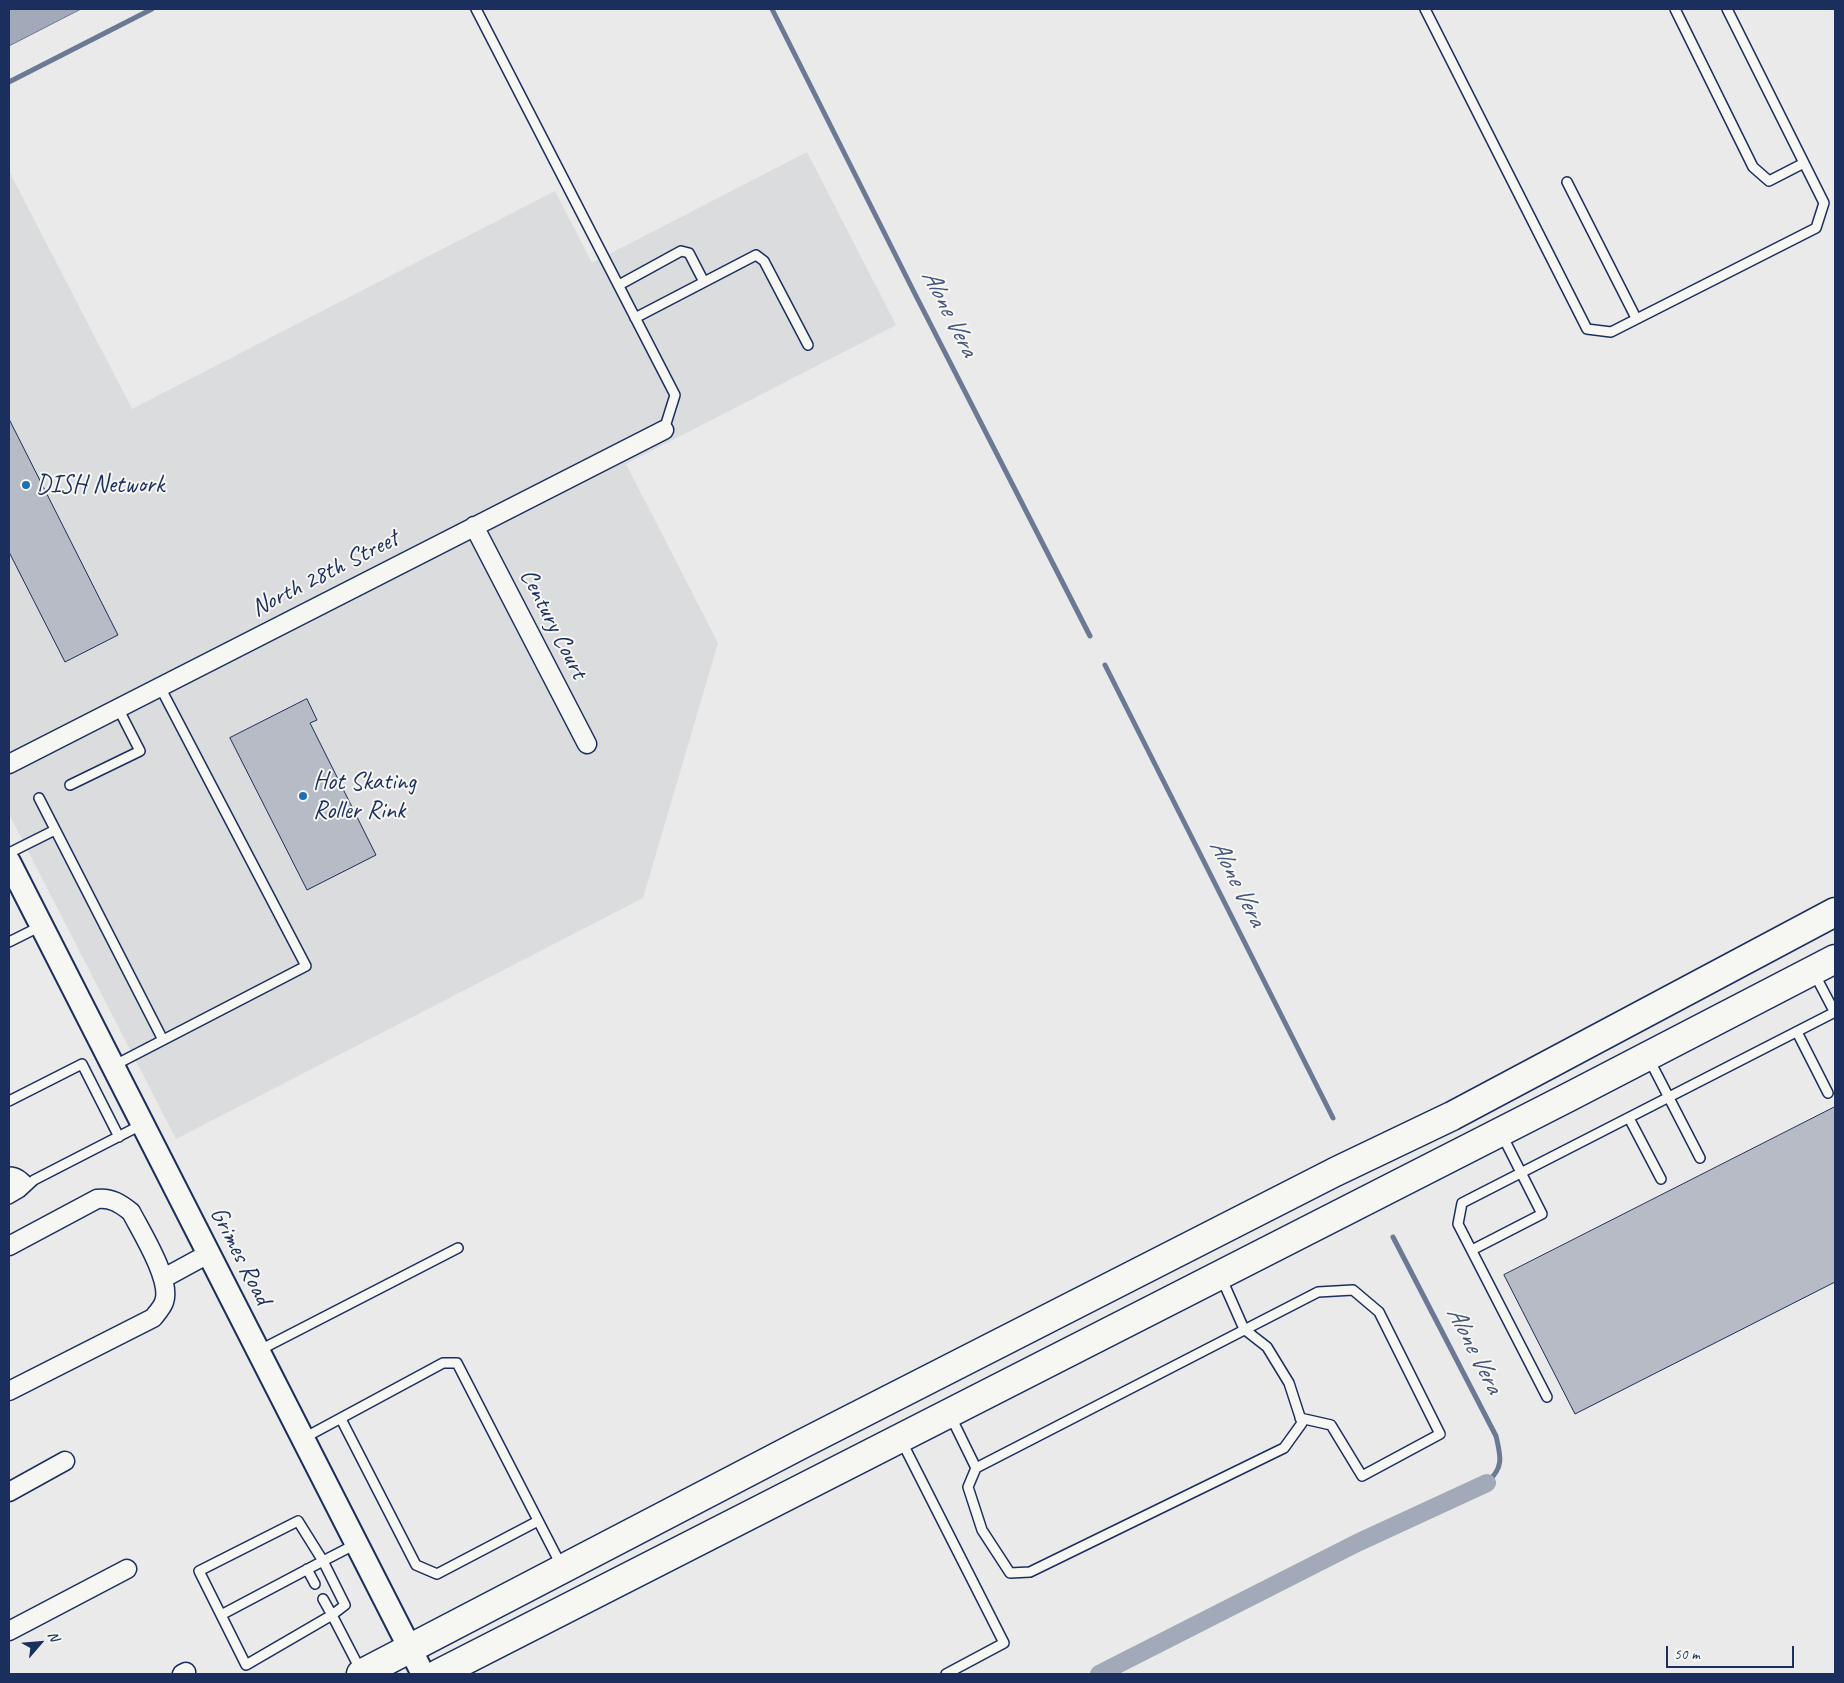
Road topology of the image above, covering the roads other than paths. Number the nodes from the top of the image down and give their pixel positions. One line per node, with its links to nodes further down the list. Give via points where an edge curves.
1 (476, 9): 8 (lane)
2 (1425, 9): 10 (lane, via 1587,329 1611,332)
3 (1675, 9): 5 (lane, via 1753,167 1769,181)
4 (1727, 9): 5 (lane)
5 (1804, 163): 10 (lane, via 1824,203 1816,228)
6 (1567, 182): 10 (lane)
7 (704, 282): 8 (lane, via 689,253 681,251); 9 (lane); 11 (lane, via 756,255 764,261)
8 (619, 285): 9 (lane)
9 (635, 318): 12 (lane, via 675,395)
10 (1636, 318)
11 (808, 345)
12 (664, 430): 13 (street, North 28th Street)
13 (474, 526): 14 (street, North 28th Street); 16 (street, Century Court)
14 (160, 687): 15 (street, North 28th Street); 29 (lane, via 306,966)
15 (118, 708): 17 (street, North 28th Street); 18 (lane, via 140,751)
16 (587, 744)
17 (9, 764)
18 (70, 785)
19 (38, 798): 20 (lane)
20 (55, 830): 21 (lane); 29 (lane)
21 (9, 853)
22 (9, 862): 24 (street, Grimes Road)
23 (1835, 912): 70 (main road, via 1452,1116 1326,1177)
24 (42, 926): 25 (lane); 31 (street, Grimes Road)
25 (9, 942)
26 (1824, 965): 27 (lane); 30 (main road)
27 (1835, 1013): 28 (lane)
28 (1797, 1032): 32 (lane); 33 (lane)
29 (163, 1040): 31 (lane)
30 (1648, 1056): 33 (lane); 37 (main road)
31 (113, 1066): 36 (street, Grimes Road)
32 (1828, 1093)
33 (1669, 1098): 35 (lane); 39 (lane)
34 (9, 1101): 38 (lane, via 82,1064)
35 (1629, 1118): 41 (lane); 42 (lane)
36 (143, 1124): 38 (lane); 50 (street, Grimes Road)
37 (1500, 1132): 41 (lane); 51 (main road)
38 (119, 1137): 44 (lane)
39 (1700, 1158)
40 (9, 1172): 44 (lane)
41 (1521, 1173): 49 (lane, via 1462,1204 1458,1224); 49 (lane, via 1542,1214)
42 (1661, 1179)
43 (9, 1180): 44 (lane, via 18,1178)
44 (29, 1183): 45 (lane); 46 (lane)
45 (9, 1190)
46 (9, 1199)
47 (9, 1246): 52 (street, via 97,1200 112,1200 132,1212)
48 (458, 1248): 54 (lane)
49 (1472, 1250): 56 (lane)
50 (208, 1254): 52 (street); 54 (street, Grimes Road)
51 (1220, 1275): 53 (lane); 57 (main road)
52 (164, 1278): 55 (street, via 164,1303 153,1318)
53 (1244, 1329): 58 (lane, via 1267,1347 1289,1383); 58 (lane, via 1318,1292 1353,1290 1379,1312 1440,1434 1362,1476 1331,1425); 63 (lane)
54 (258, 1351): 60 (street, Grimes Road)
55 (9, 1391)
56 (1547, 1397)
57 (948, 1413): 61 (main road); 63 (lane)
58 (1300, 1418): 63 (lane, via 1302,1423 1284,1448 1030,1572 1010,1573 982,1530 968,1487)
59 (341, 1419): 60 (lane); 65 (lane, via 416,1565 437,1574); 65 (lane, via 443,1364 457,1363)
60 (303, 1438): 66 (street, Grimes Road)
61 (900, 1438): 79 (main road); 80 (lane, via 1004,1643)
62 (64, 1461): 64 (street)
63 (976, 1468)
64 (9, 1492)
65 (538, 1521): 70 (lane)
66 (357, 1544): 67 (lane); 76 (street, Grimes Road)
67 (323, 1561): 69 (lane); 73 (lane, via 298,1521 199,1571); 74 (lane, via 345,1605)
68 (127, 1569): 75 (street)
69 (307, 1569): 71 (lane); 73 (lane)
70 (563, 1569): 76 (main road)
71 (315, 1584)
72 (324, 1599): 74 (lane)
73 (221, 1615): 74 (lane, via 246,1665)
74 (332, 1615): 77 (lane)
75 (9, 1631)
76 (410, 1649): 77 (main road); 78 (street, Grimes Road)
77 (362, 1674)
78 (423, 1674)
79 (438, 1674)
80 (946, 1674)

